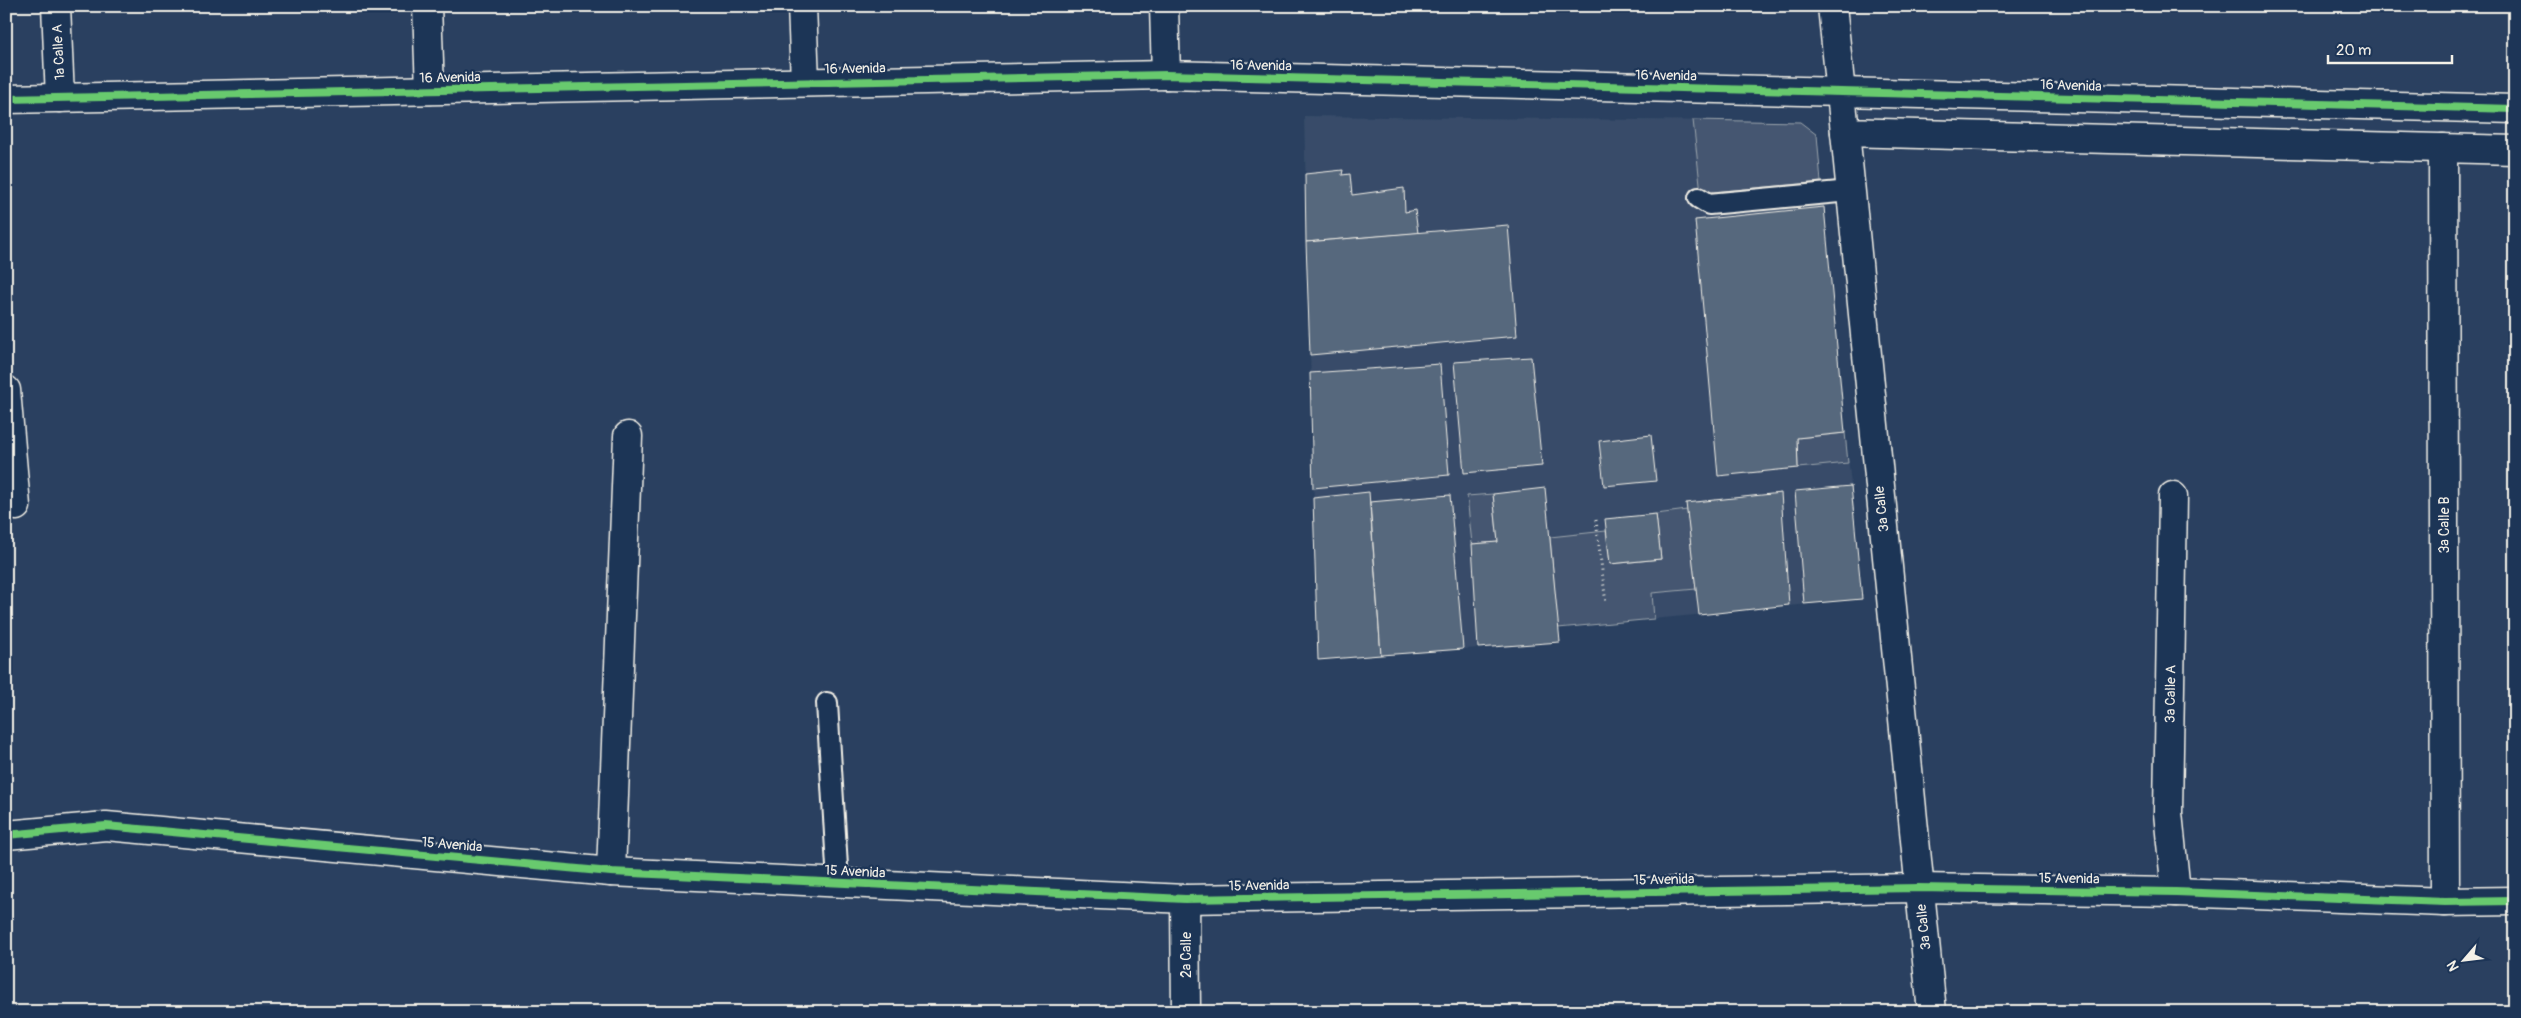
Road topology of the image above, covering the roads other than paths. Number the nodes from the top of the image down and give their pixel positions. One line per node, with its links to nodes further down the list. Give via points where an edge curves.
1 (56, 6): 10 (street, 1a Calle A)
2 (426, 6): 8 (street)
3 (802, 6): 7 (street)
4 (1164, 6): 6 (street)
5 (1832, 6): 9 (street, 3a Calle)
6 (1166, 75): 7 (street, 16 Avenida); 9 (street, 16 Avenida)
7 (805, 81): 8 (street, 16 Avenida)
8 (430, 90): 10 (street, 16 Avenida)
9 (1841, 91): 12 (street, 16 Avenida); 13 (street, 3a Calle)
10 (60, 98): 11 (street, 16 Avenida)
11 (6, 100)
12 (2515, 109)
13 (1845, 132): 14 (street); 16 (street, 3a Calle)
14 (2443, 148): 15 (street); 30 (street, 3a Calle B)
15 (2515, 150)
16 (1850, 191): 17 (lane, via 1709,204); 26 (street, 3a Calle)
17 (1698, 198)
18 (6, 390): 21 (street)
19 (628, 436): 24 (street)
20 (2173, 496): 27 (street, 3a Calle A, via 2168,813)
21 (16, 506)
22 (827, 702): 25 (lane)
23 (6, 835): 24 (street, 15 Avenida, via 106,826)
24 (611, 872): 25 (street, 15 Avenida)
25 (838, 883): 28 (street, 15 Avenida)
26 (1918, 888): 27 (street, 15 Avenida); 28 (street, 15 Avenida); 32 (street, 3a Calle)
27 (2176, 892): 30 (street, 15 Avenida)
28 (1185, 899): 31 (street, 2a Calle)
29 (2515, 901): 30 (street, 15 Avenida)
30 (2445, 902)
31 (1186, 1012)
32 (1932, 1012)

